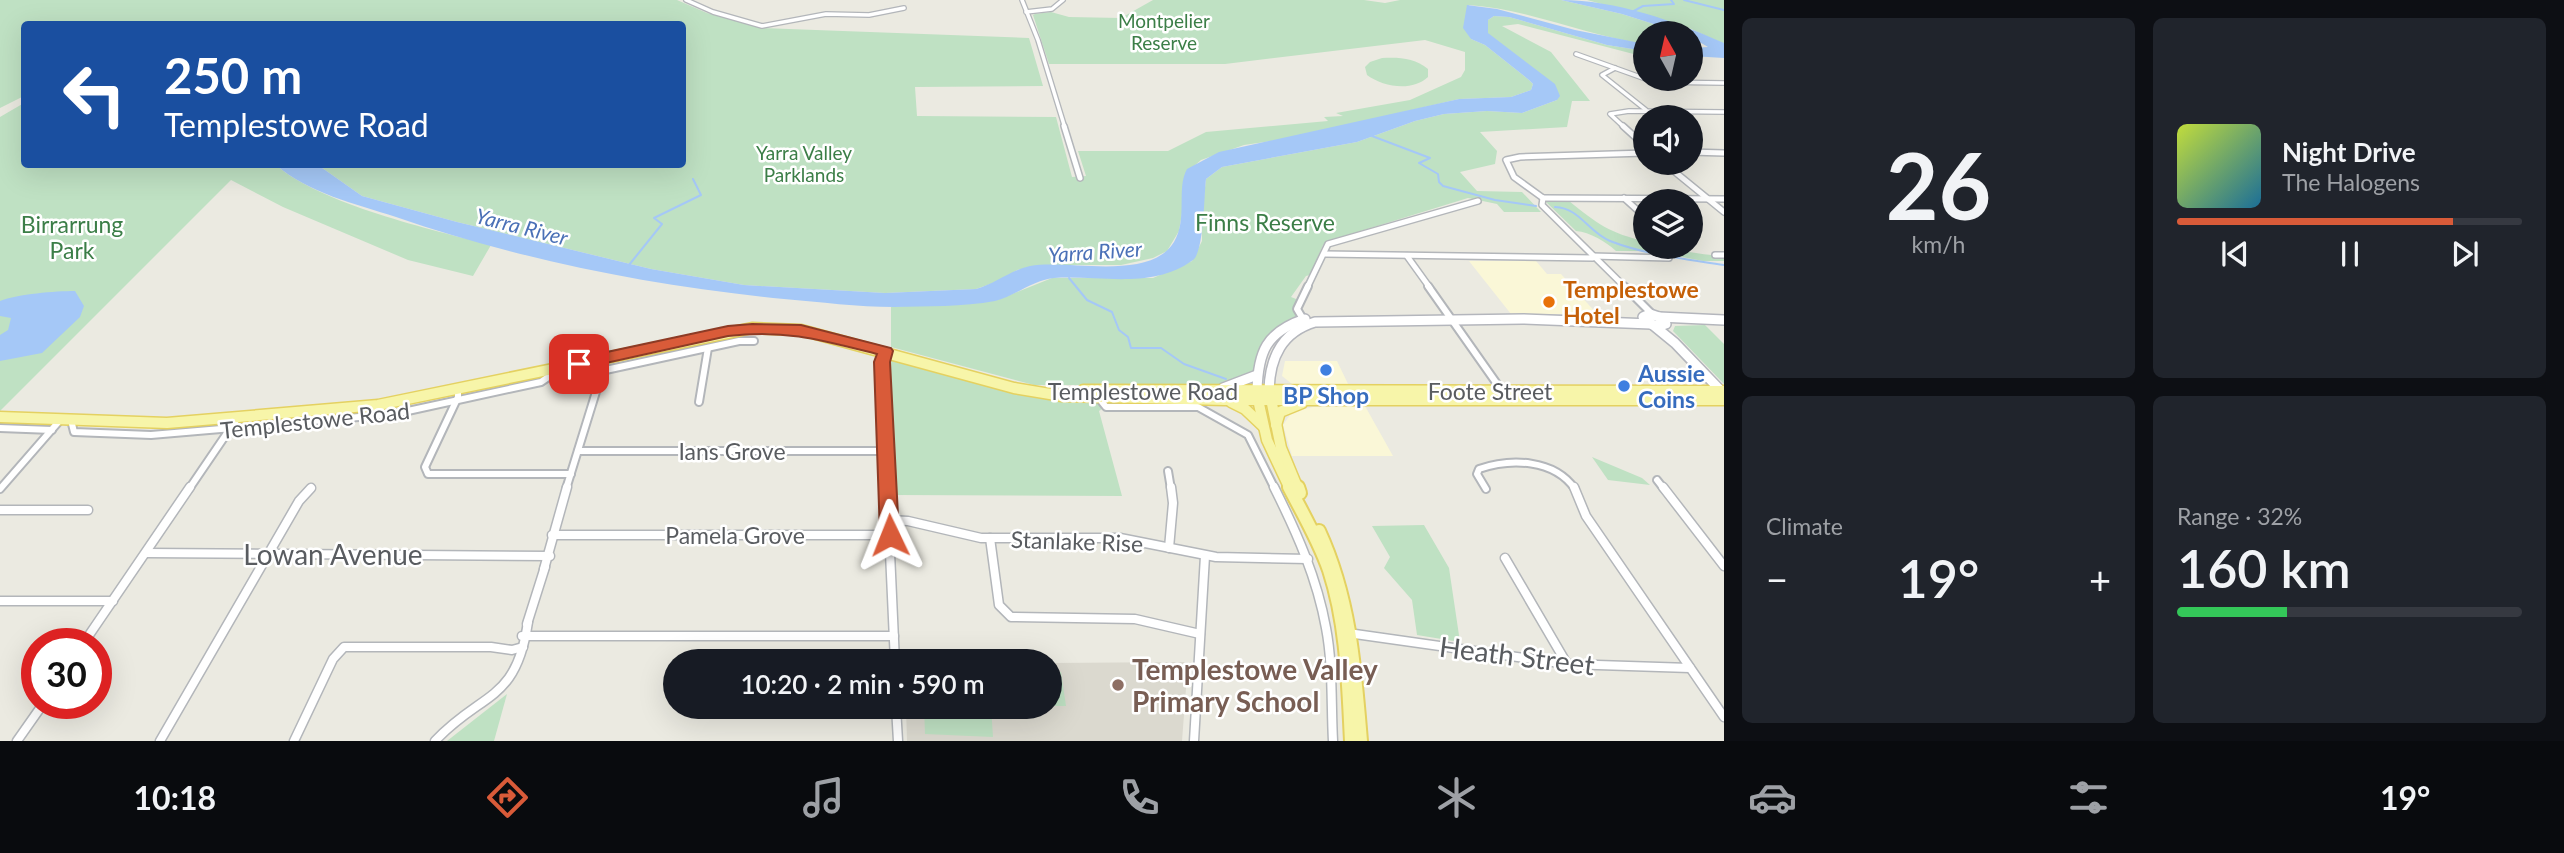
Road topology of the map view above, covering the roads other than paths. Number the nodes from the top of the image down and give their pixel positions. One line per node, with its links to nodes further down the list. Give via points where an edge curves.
1 (686, 0): 4 (street, via 762,26 826,13 869,15)
2 (1022, 0): 5 (street)
3 (1063, 0): 5 (street, via 1052,9)
4 (904, 8)
5 (1026, 12): 18 (street)
6 (1576, 54): 7 (street)
7 (1615, 68): 8 (street, via 1659,82); 9 (street, via 1602,75)
8 (1724, 83)
9 (1640, 105)
10 (1633, 112): 13 (street, via 1610,114)
11 (1703, 112): 12 (street)
12 (1724, 112)
13 (1633, 135)
14 (1703, 152): 15 (street)
15 (1724, 152)
16 (1633, 153): 19 (street, via 1506,160 1525,187)
17 (1679, 175): 21 (street)
18 (1080, 178)
19 (1543, 198): 20 (street); 30 (street, via 1542,205)
20 (1624, 198): 21 (street); 24 (street)
21 (1707, 198): 22 (street); 25 (street)
22 (1724, 198)
23 (1478, 201): 26 (street, via 1328,244)
24 (1633, 206)
25 (1724, 212)
26 (1325, 254): 29 (street); 34 (street, via 1296,311)
27 (1715, 255): 28 (street)
28 (1724, 255)
29 (1407, 256): 30 (street); 32 (street)
30 (1592, 256): 31 (street); 33 (street)
31 (1633, 257)
32 (1451, 319): 33 (main road); 34 (main road); 47 (street)
33 (1651, 319): 35 (main road); 37 (main road); 39 (main road)
34 (1306, 320): 44 (main road, via 1282,327 1272,336); 51 (main road, via 1275,352)
35 (1702, 320): 36 (main road); 37 (main road)
36 (1724, 320)
37 (1665, 325): 39 (main road)
38 (754, 341): 40 (street)
39 (1675, 342): 48 (main road)
40 (708, 348): 43 (street); 55 (street)
41 (888, 352): 42 (main road, Templestowe Road, via 801,330 752,328); 45 (main road, Templestowe Road); 64 (street, via 883,366)
42 (600, 359): 43 (street); 49 (main road, Templestowe Road)
43 (601, 371): 63 (street)
44 (1257, 375): 46 (main road); 50 (main road)
45 (1030, 391): 46 (main road, Templestowe Road); 52 (main road, Templestowe Road)
46 (1213, 391): 50 (main road, Templestowe Road)
47 (1502, 391): 48 (main road, Foote Street); 51 (main road, Foote Street)
48 (1724, 394): 54 (main road, Foote Street)
49 (457, 395): 57 (main road, Templestowe Road); 62 (street, Templestowe Road, via 394,414); 66 (street)
50 (1257, 395): 51 (main road, Templestowe Road); 53 (main road, Templestowe Road); 59 (main road)
51 (1270, 395): 54 (main road, Foote Street); 59 (main road)
52 (1098, 397): 53 (main road, Templestowe Road); 85 (street, Templestowe Road, via 1106,407 1198,407 1248,435)
53 (1225, 400): 59 (main road)
54 (1316, 400): 59 (main road, via 1284,409)
55 (699, 402)
56 (0, 417): 58 (main road, Templestowe Road)
57 (238, 417): 58 (main road, Templestowe Road, via 156,423); 62 (street)
58 (66, 419): 61 (street); 62 (street, Templestowe Road, via 74,432 151,435)
59 (1269, 427): 90 (main road, via 1274,455 1328,566)
60 (0, 428): 61 (street)
61 (51, 430): 71 (street)
62 (231, 430): 80 (street)
63 (578, 451): 64 (street, Ians Grove); 67 (street)
64 (886, 451): 75 (street)
65 (1168, 471): 79 (street, via 1173,503)
66 (426, 473): 67 (street); 68 (street)
67 (571, 477): 76 (street)
68 (417, 478)
69 (1657, 480): 86 (street)
70 (311, 488): 81 (street)
71 (0, 489)
72 (1486, 489): 97 (street, via 1478,477 1481,468 1513,464 1548,467 1567,478 1583,511)
73 (0, 510): 74 (street)
74 (88, 510)
75 (889, 520): 77 (street); 78 (street, Stanlake Rise)
76 (555, 535): 77 (street, Pamela Grove); 82 (street)
77 (890, 535): 93 (street)
78 (990, 538): 79 (street, Stanlake Rise, via 1120,538); 91 (street, via 999,604 1012,617 1135,619)
79 (1169, 548): 83 (street, Stanlake Rise)
80 (146, 553): 81 (street, Lowan Avenue); 88 (street)
81 (268, 554): 82 (street, Lowan Avenue); 102 (street)
82 (547, 556): 92 (street)
83 (1205, 556): 85 (street, Stanlake Rise); 91 (street)
84 (1505, 558): 96 (street)
85 (1308, 559): 107 (street, Templestowe Road, via 1327,631)
86 (1724, 566)
87 (0, 601): 88 (street)
88 (113, 601): 89 (street)
89 (94, 628)
90 (1348, 633): 96 (street, Heath Street); 108 (main road); 109 (main road)
91 (1200, 634): 106 (street)
92 (525, 636): 93 (street); 94 (street)
93 (894, 636): 95 (street)
94 (520, 647): 103 (street, via 339,645); 104 (street, via 508,683)
95 (894, 649)
96 (1567, 664): 97 (street, Heath Street)
97 (1690, 668): 98 (street)
98 (1724, 717)
99 (32, 719): 101 (street)
100 (897, 719): 105 (street)
101 (17, 741)
102 (160, 741)
103 (294, 741)
104 (435, 741)
105 (898, 741)
106 (1194, 741)
107 (1333, 741)
108 (1351, 741)
109 (1361, 741)

